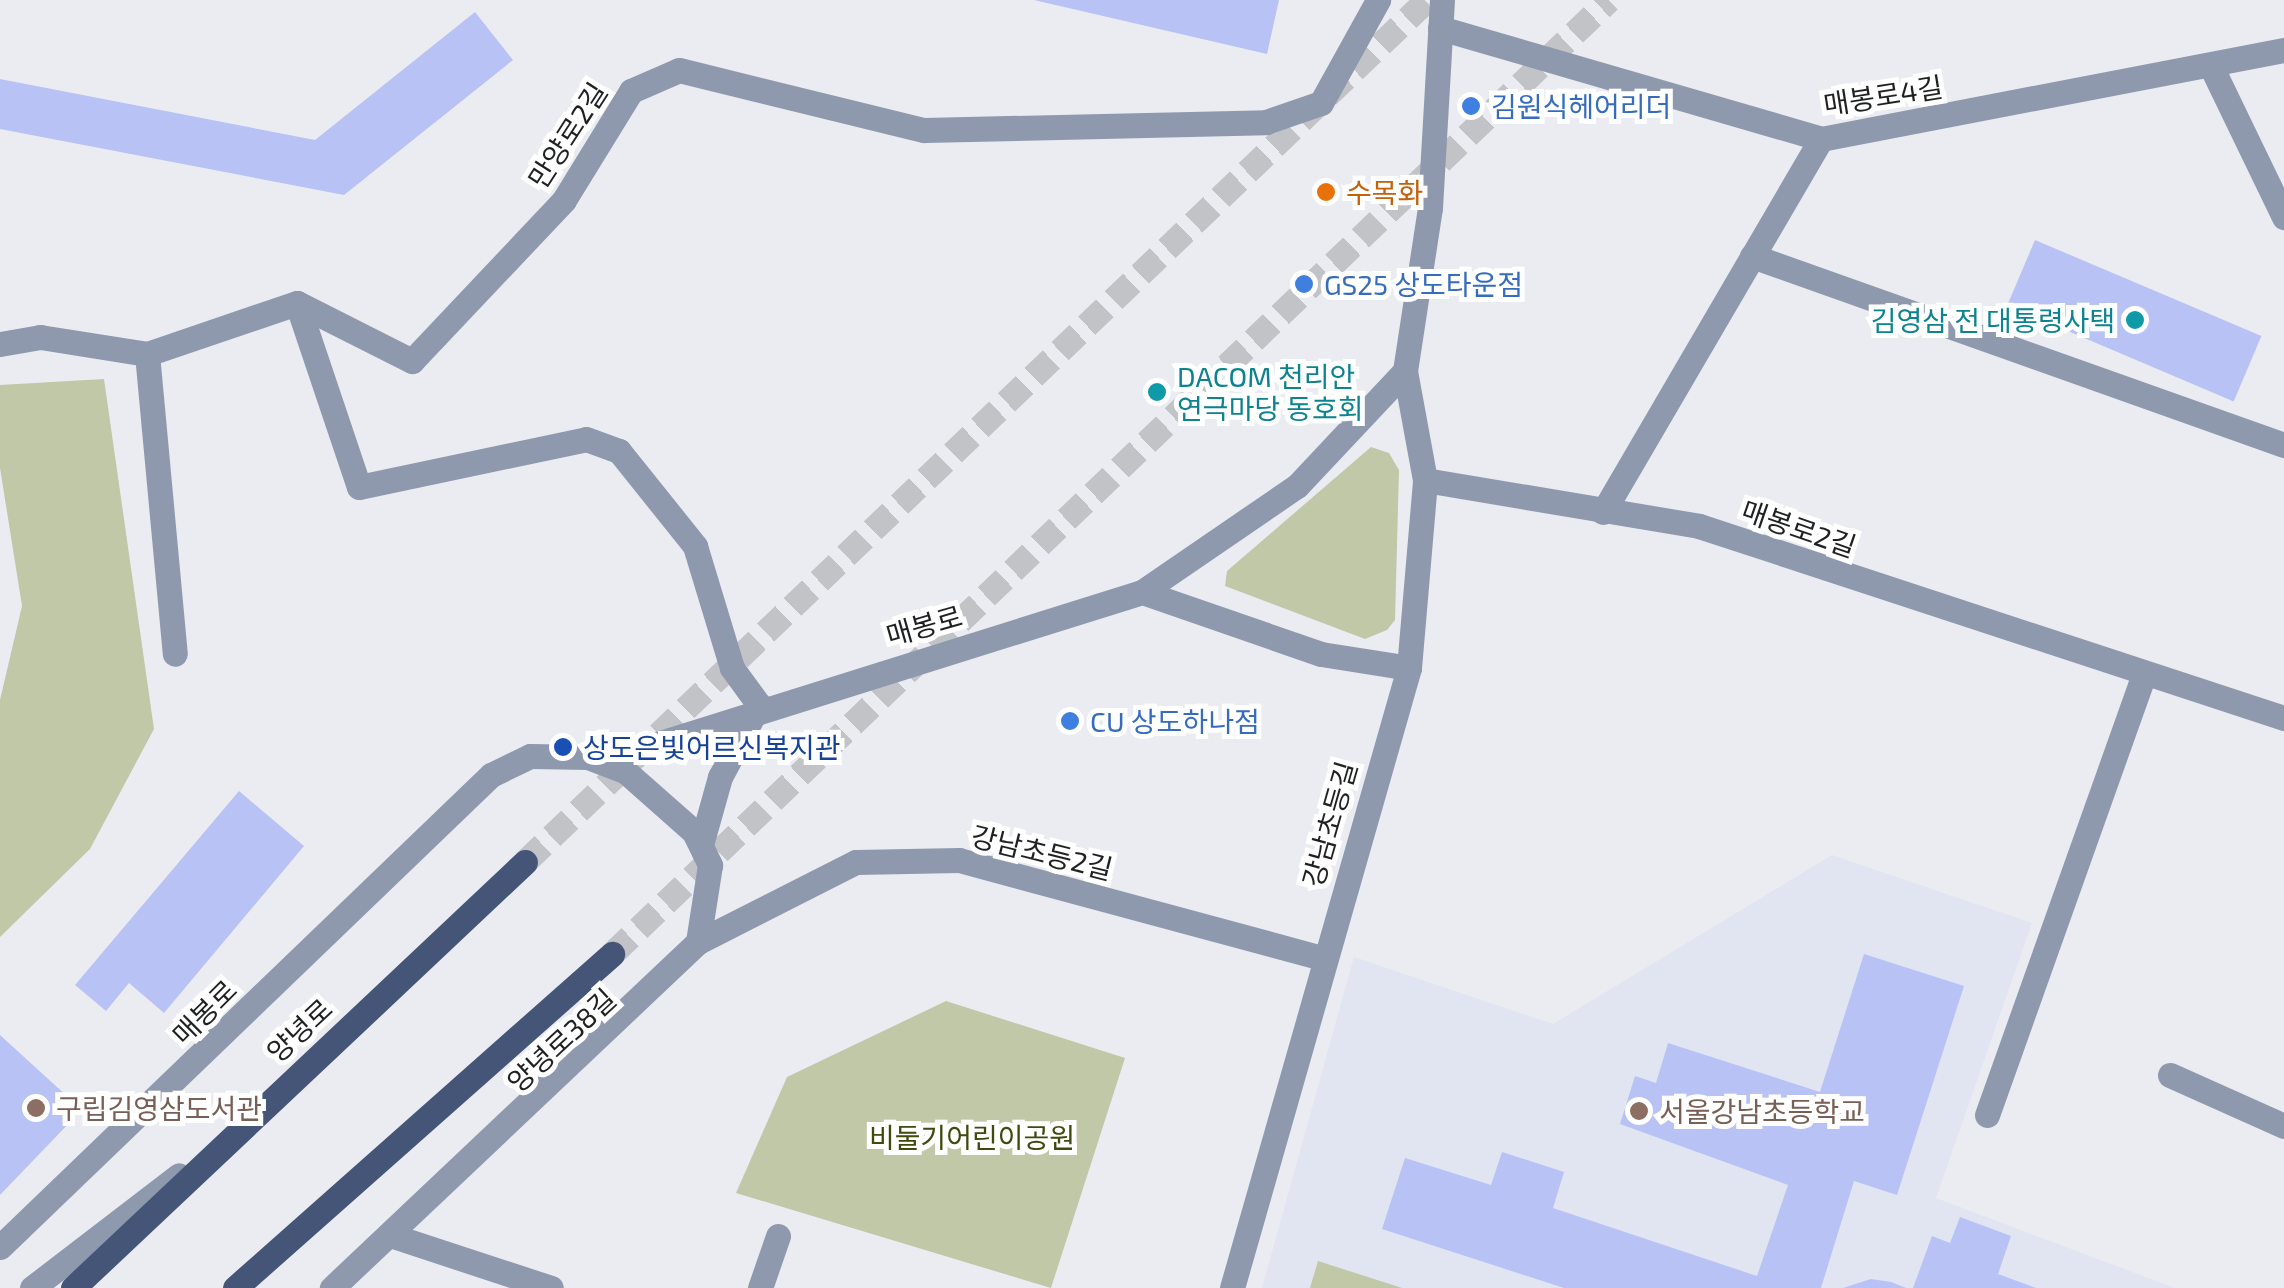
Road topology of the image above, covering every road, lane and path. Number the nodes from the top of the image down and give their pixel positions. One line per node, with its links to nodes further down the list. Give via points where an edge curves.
1 (1378, 0): 9 (street, 만양로2길, via 1321,103 1266,122 924,130 679,70 631,91 564,200 412,361)
2 (1442, 0): 3 (street)
3 (1440, 28): 6 (street, 매봉로4길); 12 (street, via 1430,208)
4 (2284, 50): 5 (street, 매봉로4길)
5 (2211, 66): 6 (street, 매봉로4길); 7 (street)
6 (1821, 138): 8 (street)
7 (2284, 218)
8 (1752, 256): 13 (street); 15 (street)
9 (297, 302): 11 (street); 20 (street, via 360,487 586,439 619,451 695,546 732,668)
10 (0, 344): 11 (street, via 40,337)
11 (147, 354): 17 (street)
12 (1405, 371): 14 (street, 강남초등길); 16 (street, 매봉로, via 1297,486)
13 (2284, 445)
14 (1426, 480): 15 (street, 매봉로2길); 18 (street, 강남초등길)
15 (1603, 512): 19 (street, 매봉로2길, via 1698,526)
16 (1142, 592): 18 (street, via 1320,654); 20 (street, 매봉로)
17 (174, 654)
18 (1409, 668): 27 (street, 강남초등길)
19 (2143, 676): 21 (street, 매봉로2길); 29 (street)
20 (759, 705): 22 (street, 매봉로, via 640,755); 23 (street, via 720,777)
21 (2284, 718)
22 (600, 761): 23 (street, 매봉로, via 655,794); 34 (street, 매봉로, via 530,756 490,774)
23 (700, 844): 25 (street, via 710,901)
24 (525, 862): 31 (main road, 양녕로)
25 (698, 942): 27 (street, 강남초등2길, via 856,862 958,860); 33 (street, 양녕로38길)
26 (612, 954): 38 (main road)
27 (1322, 958): 41 (street, 강남초등길)
28 (2170, 1075): 30 (street)
29 (1987, 1115)
30 (2284, 1126)
31 (214, 1148): 36 (street); 37 (main road, 양녕로)
32 (778, 1236): 40 (street)
33 (396, 1237): 35 (street, 양녕로38길); 39 (street)
34 (0, 1247)
35 (341, 1285)
36 (32, 1288)
37 (74, 1288)
38 (235, 1288)
39 (551, 1288)
40 (760, 1288)
41 (1232, 1288)

